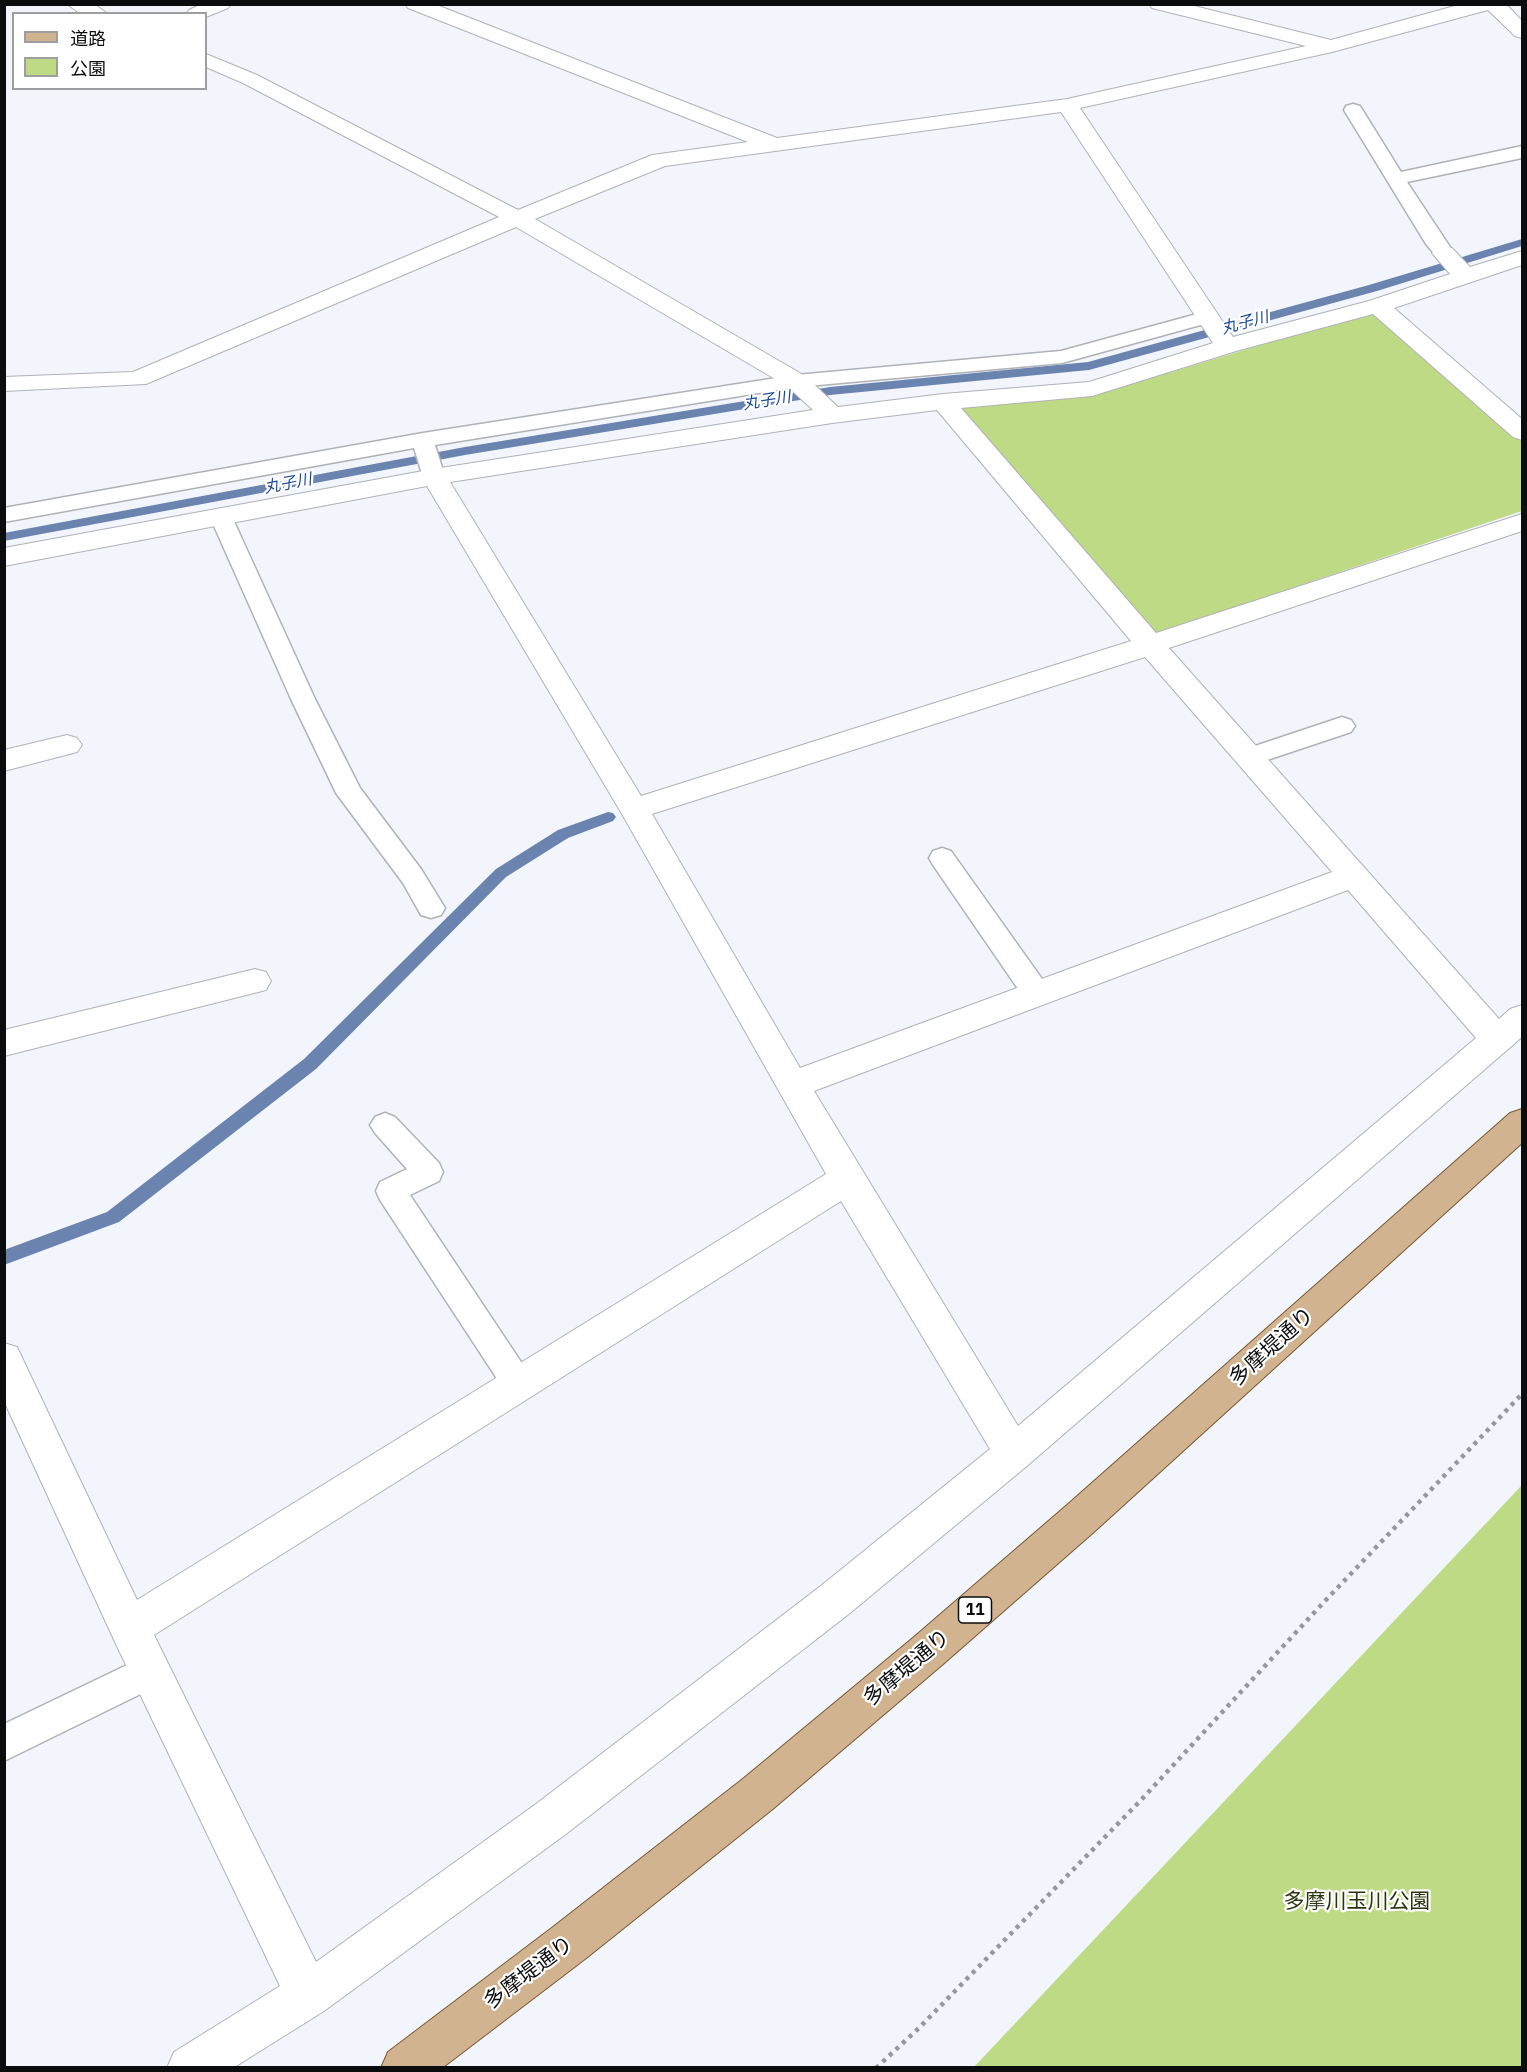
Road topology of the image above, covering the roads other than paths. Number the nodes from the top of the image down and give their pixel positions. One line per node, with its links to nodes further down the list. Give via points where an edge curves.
1 (77, 4): 7 (street)
2 (221, 4): 8 (street)
3 (415, 4): 14 (street)
4 (1159, 4): 10 (street)
5 (1487, 4): 10 (street)
6 (1494, 4): 9 (street)
7 (94, 12)
8 (201, 12)
9 (1522, 32)
10 (1332, 46): 12 (street)
11 (207, 60): 17 (street)
12 (1067, 105): 14 (street); 22 (street)
13 (1353, 110): 16 (lane)
14 (774, 144): 17 (street, via 660,160)
15 (1522, 152): 16 (lane)
16 (1396, 179): 18 (lane)
17 (517, 218): 23 (street, via 137,380); 24 (street)
18 (1444, 252): 20 (street)
19 (1522, 258): 20 (street)
20 (1463, 274): 21 (street)
21 (1377, 306): 22 (street); 27 (street)
22 (1217, 332): 24 (lane, via 1062,357); 25 (street, via 1092,389)
23 (4, 384)
24 (799, 384): 26 (street); 28 (lane)
25 (943, 402): 26 (street); 34 (street)
26 (828, 412): 29 (street)
27 (1522, 432)
28 (424, 443): 29 (lane); 30 (lane)
29 (433, 473): 31 (street); 39 (street)
30 (4, 515)
31 (221, 517): 33 (street); 42 (lane, via 349,793 412,876)
32 (1522, 522): 34 (street)
33 (4, 557)
34 (1150, 645): 37 (street); 39 (street)
35 (1342, 726): 37 (lane)
36 (67, 746): 38 (street)
37 (1249, 757): 41 (street)
38 (4, 761)
39 (634, 809): 47 (street)
40 (942, 858): 44 (lane)
41 (1354, 876): 44 (street); 45 (street)
42 (431, 908)
43 (255, 981): 46 (street)
44 (1037, 994): 47 (street)
45 (1510, 1028): 53 (street)
46 (4, 1043)
47 (792, 1085): 50 (street)
48 (1522, 1123): 59 (main road, 多摩堤通り / 11, via 928,1651 741,1808)
49 (385, 1125): 52 (lane, via 428,1172 391,1191)
50 (847, 1179): 52 (street); 53 (street)
51 (4, 1359): 54 (street)
52 (518, 1384): 54 (street)
53 (1014, 1453): 57 (street, via 836,1599 561,1811)
54 (129, 1628): 55 (street)
55 (150, 1671): 56 (lane); 57 (street)
56 (4, 1743)
57 (308, 1995): 58 (street)
58 (190, 2067)
59 (404, 2067)

